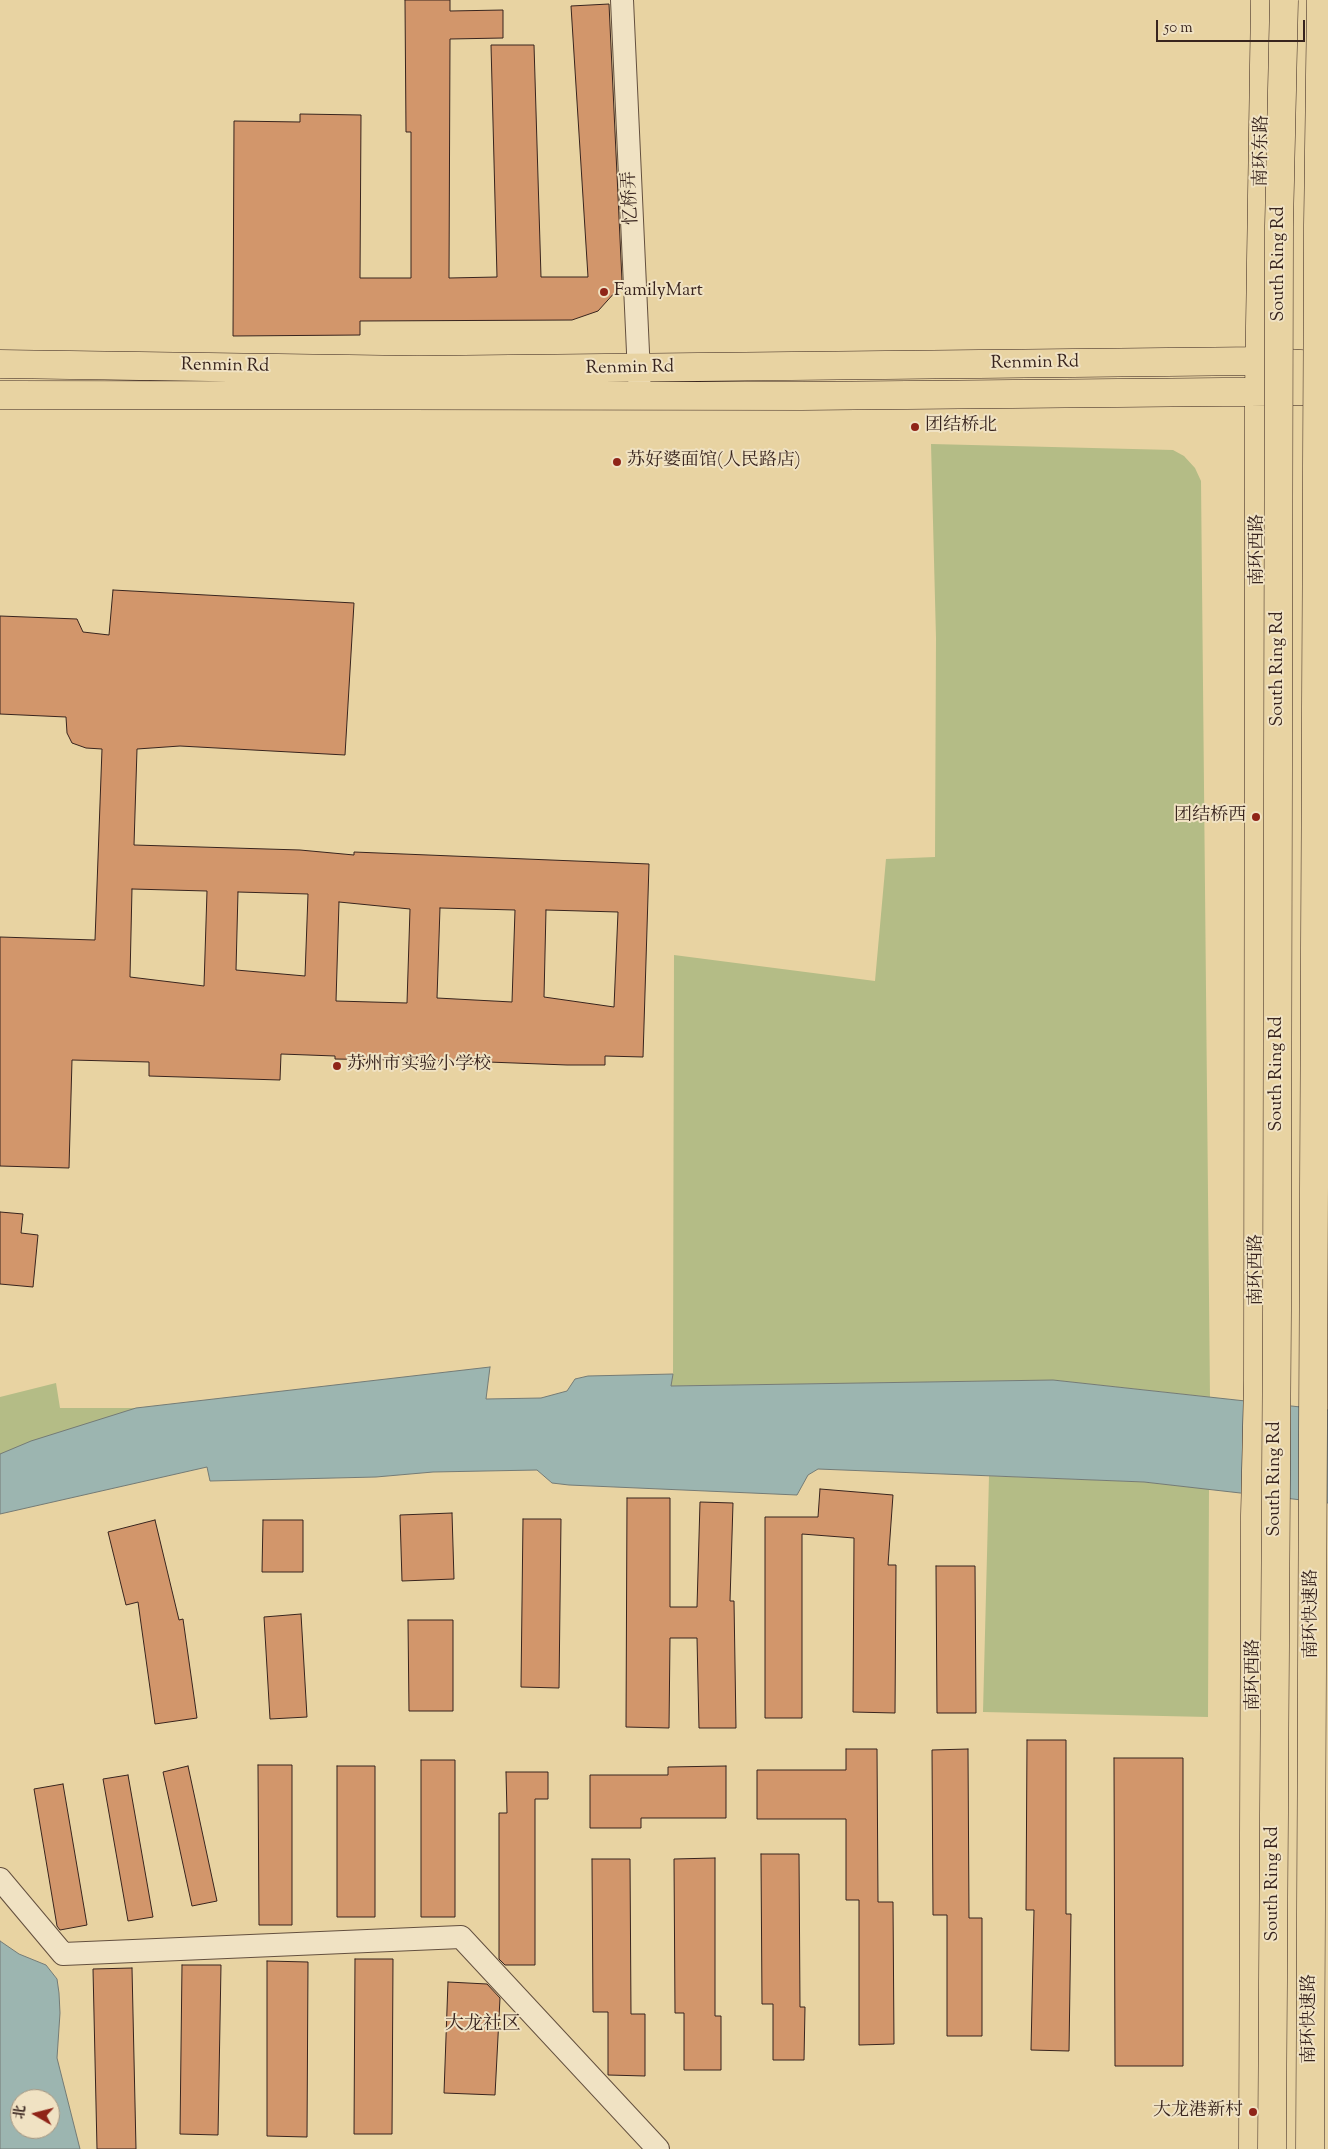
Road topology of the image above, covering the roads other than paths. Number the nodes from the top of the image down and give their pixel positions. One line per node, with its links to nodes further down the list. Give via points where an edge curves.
1 (622, 0): 8 (street, 忆桥弄)
2 (1265, 0): 5 (main road, 南环东路)
3 (1284, 0): 16 (main road, South Ring Rd, bridge, via 1279,226)
4 (1321, 0): 17 (main road, 南环快速路, bridge)
5 (1260, 361): 7 (main road, Renmin Rd); 8 (main road, Renmin Rd); 9 (main road, 南环东路)
6 (0, 364): 8 (main road, Renmin Rd, via 417,370)
7 (1328, 366)
8 (640, 369): 12 (street, 忆桥弄)
9 (1259, 391): 10 (main road, Renmin Rd); 12 (main road, Renmin Rd); 15 (main road, 南环西路)
10 (1328, 391)
11 (0, 395): 12 (main road, Renmin Rd)
12 (640, 396)
13 (0, 1879): 14 (street, via 62,1954 461,1937)
14 (658, 2149)
15 (1254, 2149)
16 (1272, 2149)
17 (1310, 2149)

